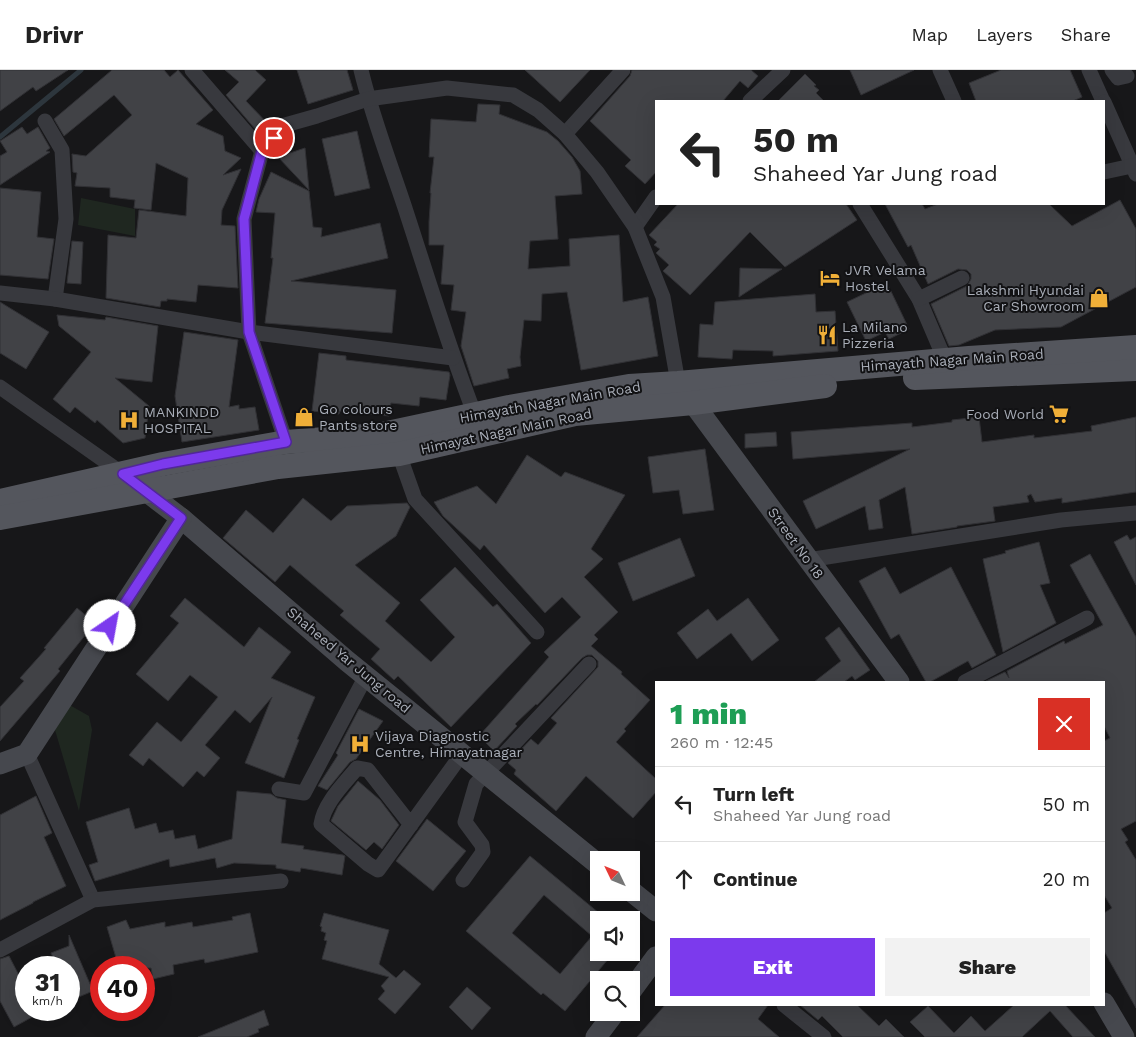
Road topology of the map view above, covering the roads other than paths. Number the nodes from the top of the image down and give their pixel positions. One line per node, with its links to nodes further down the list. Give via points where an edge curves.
1 (192, 70): 16 (street)
2 (360, 70): 9 (street)
3 (783, 70): 10 (street)
4 (940, 70): 11 (street)
5 (1089, 70): 12 (street)
6 (1112, 70): 8 (street, via 1118,78)
7 (620, 71): 15 (street)
8 (1127, 76)
9 (368, 99): 15 (street, via 447,88 513,95 538,110); 16 (street, via 285,125); 28 (street)
10 (751, 100)
11 (954, 100)
12 (1103, 100)
13 (1105, 104): 17 (street)
14 (45, 121): 24 (street, via 62,150 66,219)
15 (565, 134): 21 (street, via 597,172)
16 (262, 151): 26 (street, via 244,219)
17 (1135, 168): 18 (street)
18 (1105, 172)
19 (655, 198): 21 (street)
20 (861, 205): 25 (street)
21 (635, 227): 31 (street, via 662,297)
22 (962, 278): 25 (street)
23 (0, 293): 24 (street)
24 (55, 299): 26 (street)
25 (919, 299): 29 (street)
26 (249, 332): 28 (street); 35 (street)
27 (1136, 347): 29 (main road, Himayath Nagar Main Road)
28 (453, 358): 34 (street)
29 (945, 360): 31 (main road, Himayath Nagar Main Road)
30 (1136, 369): 33 (main road, Himayat Nagar Main Road, via 928,377 812,387)
31 (678, 383): 34 (main road, Himayath Nagar Main Road, via 629,386)
32 (0, 387): 37 (street)
33 (693, 403): 36 (main road, Himayat Nagar Main Road, via 575,414); 43 (street, Street No 18)
34 (475, 415): 35 (main road, Himayath Nagar Main Road, via 378,435)
35 (286, 442): 37 (main road, Himayath Nagar Main Road)
36 (399, 454): 38 (main road, Himayat Nagar Main Road, via 278,467); 45 (street, via 415,499)
37 (123, 474): 38 (main road); 39 (main road, Himayath Nagar Main Road)
38 (147, 492): 41 (main road, Himayat Nagar Main Road); 42 (street, Shaheed Yar Jung road)
39 (0, 501)
40 (1136, 513): 43 (street, via 1061,520)
41 (0, 518)
42 (181, 518): 47 (street, Shaheed Yar Jung road); 50 (street)
43 (808, 560): 48 (street, Street No 18)
44 (1087, 618): 49 (street)
45 (537, 632)
46 (589, 664): 53 (street)
47 (366, 676): 51 (street, Shaheed Yar Jung road); 54 (street, via 304,793)
48 (898, 681)
49 (966, 681)
50 (27, 754): 52 (street); 60 (street)
51 (462, 754): 53 (street, Shaheed Yar Jung road); 55 (street)
52 (0, 764)
53 (486, 773): 56 (street, Shaheed Yar Jung road); 57 (street, via 476,784 465,822 482,845 483,852)
54 (279, 789)
55 (411, 825): 55 (street, via 378,870 321,824 329,804 357,768 362,768 368,770)
56 (590, 858)
57 (463, 880)
58 (281, 881): 60 (street)
59 (640, 899): 61 (street)
60 (93, 900): 62 (street)
61 (655, 911)
62 (0, 950)
63 (655, 957): 64 (street)
64 (640, 978)
65 (1105, 1005): 70 (street)
66 (785, 1006): 69 (street)
67 (609, 1021): 68 (street)
68 (596, 1037)
69 (824, 1037)
70 (1124, 1037)

